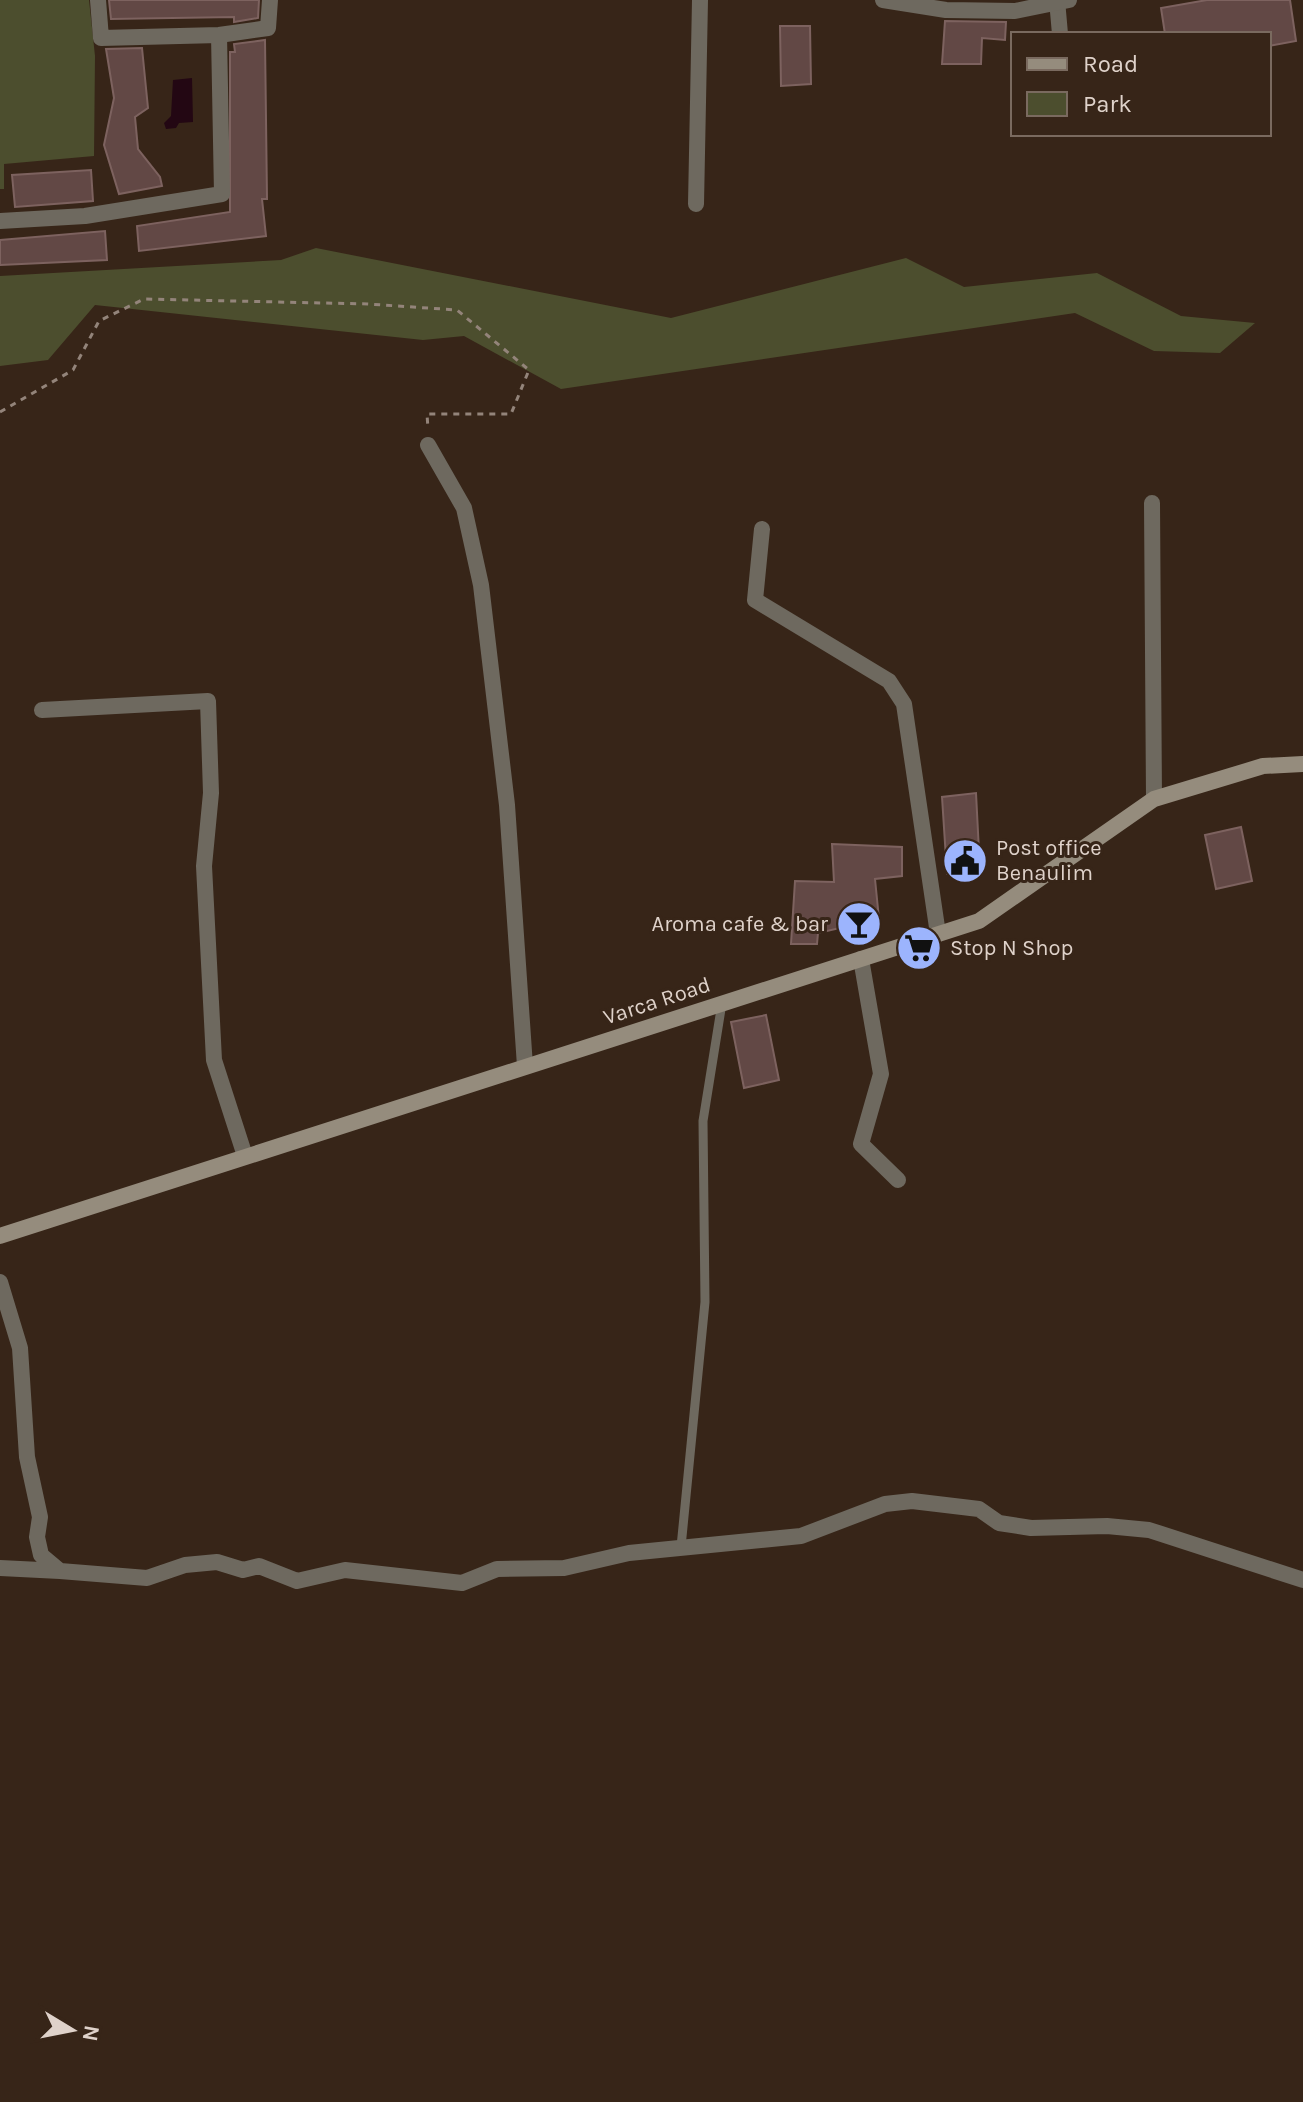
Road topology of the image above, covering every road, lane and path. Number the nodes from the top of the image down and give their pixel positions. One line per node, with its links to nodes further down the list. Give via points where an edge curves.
1 (98, 0): 7 (street, via 101,38)
2 (270, 0): 7 (street, via 268,28)
3 (700, 0): 8 (street)
4 (892, 1): 5 (street, via 946,10 1015,11)
5 (1061, 1): 6 (street)
6 (1060, 32)
7 (219, 35): 9 (street, via 222,194 85,216)
8 (696, 204)
9 (0, 221)
10 (0, 412): 11 (path, via 73,370 99,321 144,299 457,310 529,370 511,414 427,414)
11 (428, 445): 20 (street, via 464,508 481,585 507,805)
12 (1152, 503): 16 (street)
13 (762, 529): 17 (street, via 755,600 889,681 904,704)
14 (42, 710): 21 (street, via 208,701 211,793 204,866 214,1060)
15 (1303, 764): 16 (main road, Varca Road, via 1263,766)
16 (1154, 799): 17 (main road, Varca Road, via 979,921)
17 (938, 934): 18 (main road, Varca Road)
18 (861, 959): 19 (main road, Varca Road); 22 (street, via 881,1074 861,1144)
19 (722, 1003): 20 (main road, Varca Road); 25 (lane, via 703,1121 705,1302)
20 (525, 1066): 21 (main road, Varca Road)
21 (245, 1156): 23 (main road, Varca Road)
22 (898, 1180)
23 (0, 1236)
24 (0, 1282): 27 (street, via 20,1348 27,1457 40,1517 37,1537 41,1555)
25 (681, 1547): 27 (street, via 564,1568 497,1569 462,1583 345,1570 297,1581 259,1566 243,1570 217,1562 185,1565 147,1578); 28 (street, via 801,1536 885,1504 937,1502 979,1509 999,1523 1031,1528 1149,1530)
26 (0, 1568): 27 (street)
27 (60, 1571)
28 (1303, 1580)

